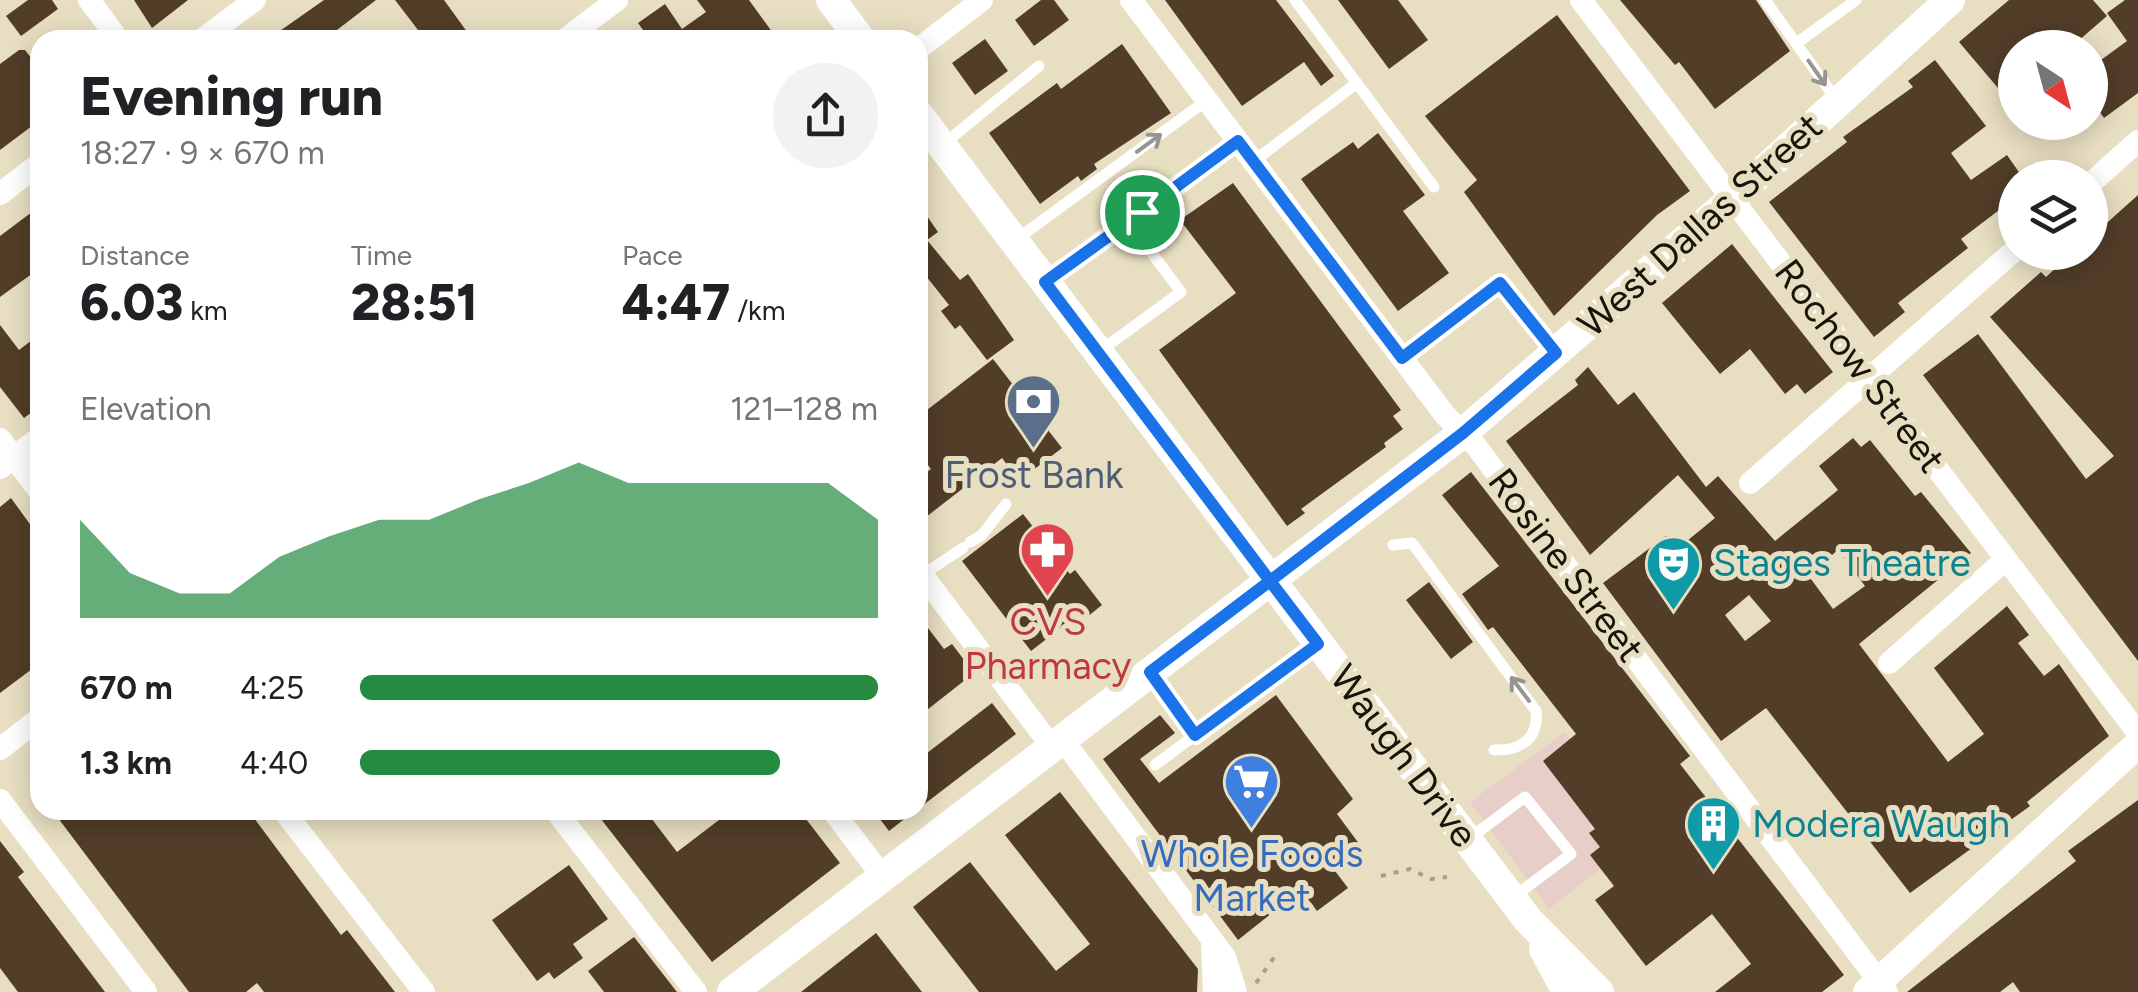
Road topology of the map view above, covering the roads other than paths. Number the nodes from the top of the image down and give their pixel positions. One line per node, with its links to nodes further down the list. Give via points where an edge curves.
1 (88, 0): 12 (street)
2 (255, 0): 13 (street)
3 (616, 0): 14 (street)
4 (831, 0): 15 (main road)
5 (982, 0): 16 (street)
6 (1131, 0): 20 (street, Rosine Street)
7 (1295, 0): 19 (lane)
8 (1581, 0): 31 (street, Rochow Street)
9 (1765, 0): 17 (lane)
10 (1856, 0): 17 (lane)
11 (1950, 0): 21 (main road, West Dallas Street)
12 (110, 30)
13 (214, 30)
14 (577, 30)
15 (854, 30)
16 (928, 42)
17 (1796, 43): 21 (lane, one-way to 21)
18 (1040, 66): 25 (lane)
19 (1357, 84): 26 (lane); 29 (lane)
20 (1207, 100): 23 (street, Rosine Street); 32 (lane, one-way to 20)
21 (1838, 102): 31 (main road, West Dallas Street)
22 (928, 127): 25 (main road, Waugh Drive)
23 (1238, 141): 26 (street, Rosine Street); 35 (lane)
24 (2138, 142): 27 (street)
25 (942, 146): 32 (main road, Waugh Drive)
26 (1254, 161): 38 (street, Rosine Street)
27 (2108, 168)
28 (30, 171): 30 (street)
29 (1434, 186)
30 (0, 194)
31 (1731, 200): 37 (main road, West Dallas Street); 39 (street, Rochow Street)
32 (1014, 242): 35 (main road, Waugh Drive)
33 (1148, 248): 36 (lane, via 1181,292)
34 (1998, 265): 39 (street)
35 (1045, 282): 36 (main road, Waugh Drive)
36 (1098, 353): 49 (main road, Waugh Drive)
37 (1556, 353): 38 (lane, via 1500,283); 40 (main road, West Dallas Street)
38 (1402, 358): 40 (street, Rosine Street)
39 (1871, 376): 44 (street); 47 (street, Rochow Street)
40 (1463, 433): 49 (main road, West Dallas Street); 71 (street, Rosine Street)
41 (30, 442): 42 (street)
42 (5, 455): 43 (street)
43 (30, 481)
44 (1750, 483)
45 (1006, 504): 48 (lane, via 982,536)
46 (1394, 545): 60 (lane, one-way to 46, via 1514,751 1531,738 1536,710 1412,543)
47 (2006, 559): 52 (street); 55 (street, Rochow Street)
48 (928, 568)
49 (1270, 581): 51 (main road, Waugh Drive); 53 (main road, West Dallas Street)
50 (928, 582): 57 (street)
51 (1318, 644): 56 (lane); 66 (main road, Waugh Drive)
52 (1889, 663)
53 (1150, 672): 56 (lane); 57 (main road, West Dallas Street)
54 (30, 726): 59 (street)
55 (2138, 733)
56 (1195, 735): 61 (lane)
57 (1057, 743): 67 (main road, West Dallas Street); 69 (street)
58 (2138, 744): 71 (street)
59 (0, 749)
60 (1494, 750)
61 (1155, 764)
62 (0, 800): 72 (street)
63 (291, 820): 73 (street)
64 (563, 820): 74 (street)
65 (840, 820): 67 (street)
66 (1467, 840): 68 (main road, Waugh Drive); 68 (lane, via 1525,797 1571,854)
67 (883, 877): 75 (main road, West Dallas Street)
68 (1520, 909): 77 (main road, Waugh Drive); 78 (main road, Waugh Drive)
69 (1212, 939): 70 (street); 76 (street)
70 (1245, 989)
71 (1878, 989)
72 (146, 992)
73 (424, 992)
74 (696, 992)
75 (732, 992)
76 (1214, 992)
77 (1566, 992)
78 (1599, 992)

